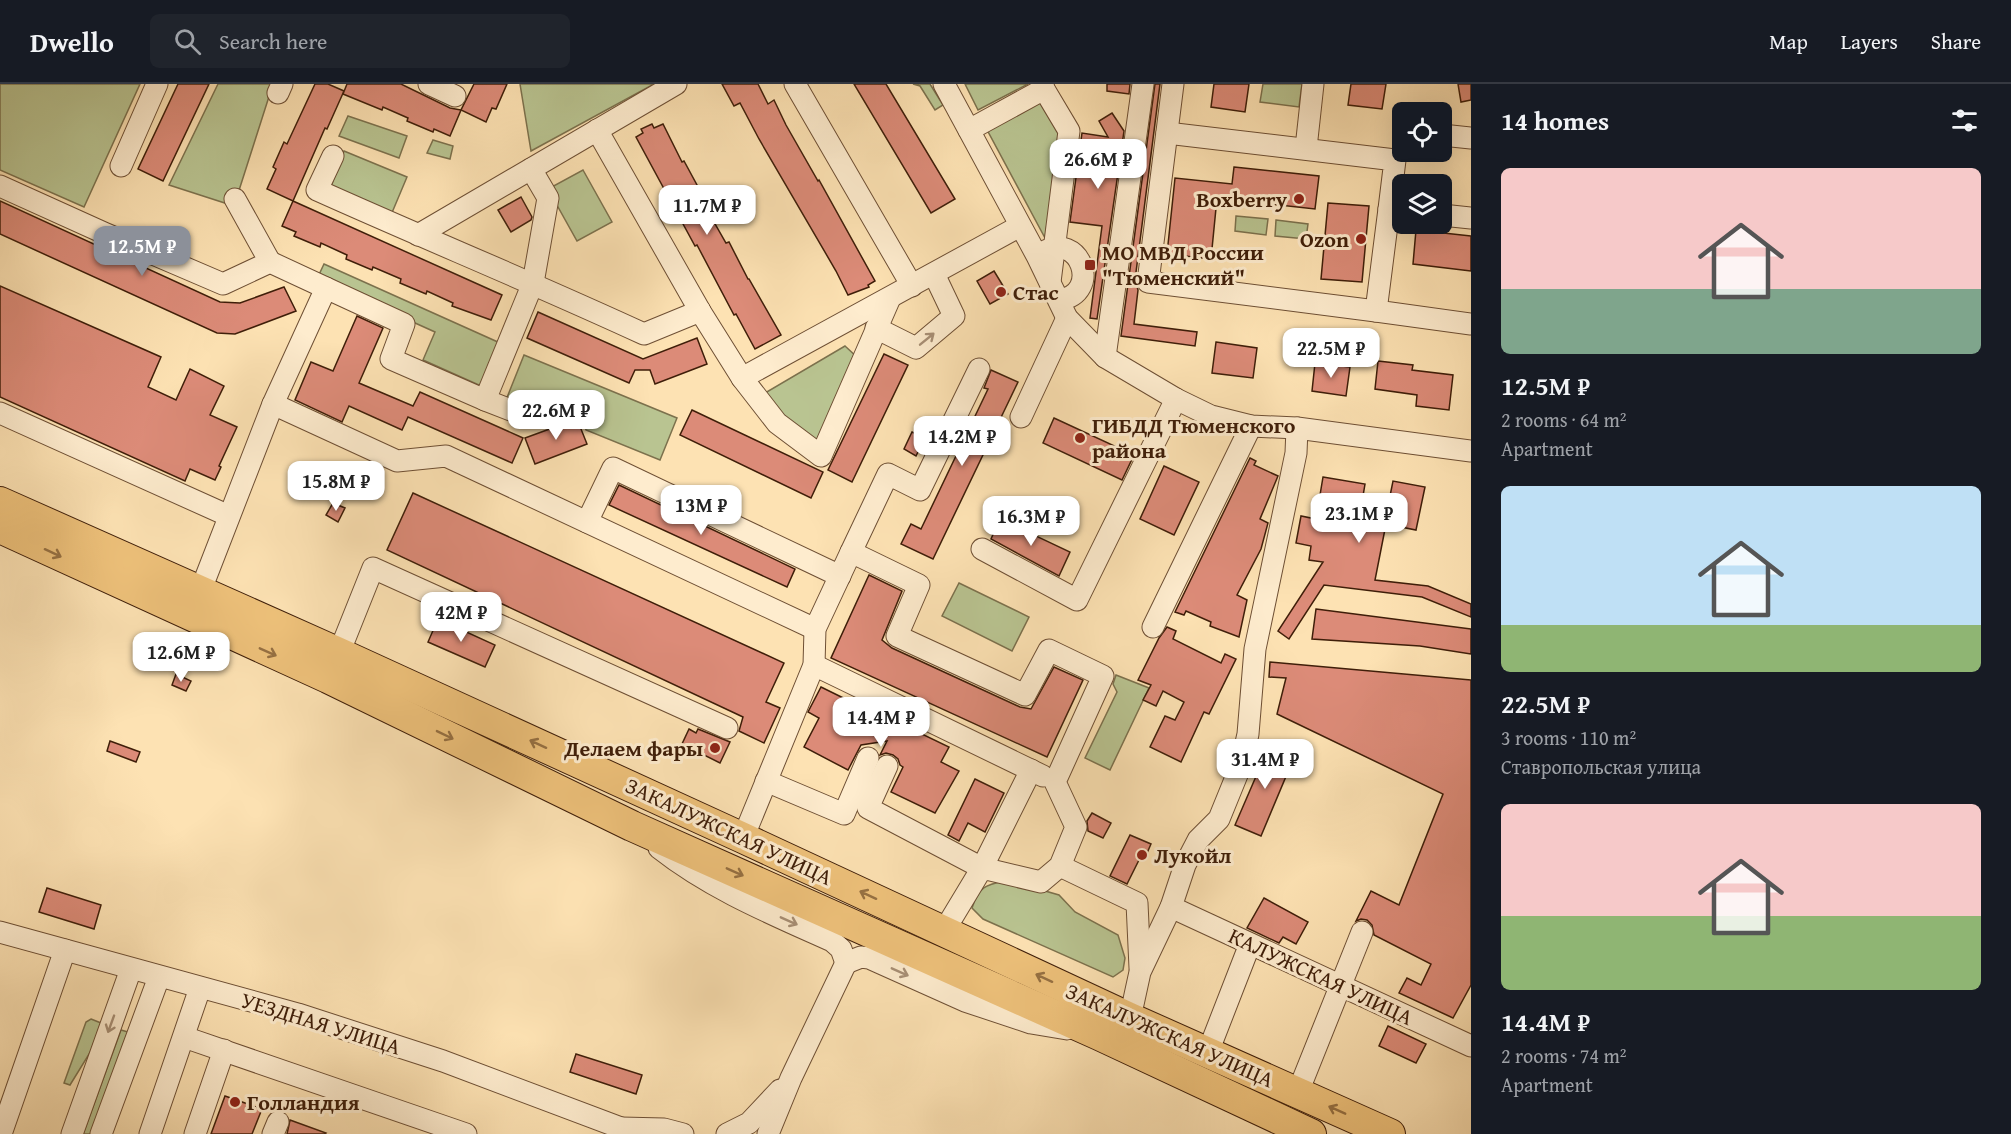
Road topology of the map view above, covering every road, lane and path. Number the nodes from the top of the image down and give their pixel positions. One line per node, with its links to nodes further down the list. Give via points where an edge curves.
1 (157, 84): 19 (street)
2 (429, 84): 10 (street)
3 (676, 84): 11 (street)
4 (795, 84): 32 (street)
5 (944, 84): 12 (street)
6 (1143, 84): 40 (street)
7 (1173, 84): 13 (street)
8 (1313, 84): 16 (street)
9 (1043, 87): 12 (street); 28 (street, via 1069,131)
10 (455, 96)
11 (597, 130): 20 (street); 36 (street)
12 (969, 130): 25 (street)
13 (1167, 132): 16 (street); 37 (street, via 1148,282)
14 (1452, 136): 15 (street)
15 (1471, 138)
16 (1306, 148): 17 (street)
17 (1392, 154)
18 (333, 156): 27 (street, via 317,190)
19 (121, 166)
20 (531, 169): 27 (street); 31 (street, via 548,198)
21 (0, 186): 29 (street, via 223,284)
22 (235, 200): 29 (street)
23 (1452, 216): 24 (street)
24 (1471, 218)
25 (1020, 226): 28 (street); 30 (street)
26 (1392, 230): 37 (street)
27 (418, 235): 31 (street)
28 (1046, 252): 35 (street); 35 (street, via 1072,251 1082,268 1083,281 1078,291)
29 (270, 262): 33 (street)
30 (934, 274): 32 (street); 39 (street, one-way to 30, via 916,348 954,316)
31 (533, 283): 36 (street, via 644,334); 43 (street)
32 (912, 286): 34 (street)
33 (326, 288): 43 (street, via 404,324 391,359); 45 (street)
34 (890, 298): 39 (street); 42 (street)
35 (1059, 300): 40 (street); 48 (street)
36 (700, 311): 42 (street)
37 (1376, 311): 38 (street)
38 (1471, 324)
39 (876, 328): 42 (street, via 820,456 777,423)
40 (1105, 357): 44 (street)
41 (979, 369): 58 (street, via 920,490 888,474)
42 (742, 378)
43 (485, 400): 46 (street, via 526,416)
44 (1181, 401): 49 (street, via 1211,416); 56 (street); 57 (street, via 1077,600)
45 (273, 404): 53 (street); 54 (street, via 397,461 446,456)
46 (559, 406)
47 (0, 413): 53 (street)
48 (1021, 417)
49 (1251, 426): 50 (street); 61 (street)
50 (1297, 428): 51 (street); 73 (street, via 1296,453 1255,648 1248,734 1241,765 1219,819 1198,840 1185,865)
51 (1471, 451)
52 (0, 502): 60 (highway, ЗАКАЛУЖСКАЯ УЛИЦА)
53 (229, 516): 60 (street)
54 (587, 522): 59 (street, via 613,468); 62 (street)
55 (0, 528): 69 (highway, one-way to 69, via 328,678)
56 (1122, 539)
57 (982, 549)
58 (851, 552): 59 (street); 68 (street, via 919,585 897,636 1025,695 1049,650 1103,676)
59 (840, 576): 62 (street)
60 (200, 592): 63 (highway, ЗАКАЛУЖСКАЯ УЛИЦА)
61 (1154, 627)
62 (815, 629): 64 (street)
63 (339, 653): 65 (street, via 373,568); 70 (highway, ЗАКАЛУЖСКАЯ УЛИЦА, one-way to 63)
64 (814, 665): 66 (street); 67 (street)
65 (727, 729)
66 (1031, 770): 68 (street); 72 (street)
67 (766, 781): 70 (street); 72 (street, via 844,814 877,762 868,808)
68 (1055, 782): 71 (street, via 1076,827)
69 (632, 826): 79 (street, one-way to 79, via 675,860 731,895 832,941 841,949); 86 (highway, one-way to 86)
70 (744, 838): 74 (highway, ЗАКАЛУЖСКАЯ УЛИЦА, one-way to 70)
71 (1060, 866): 72 (street, via 1041,882); 81 (street, via 1137,903)
72 (982, 868): 74 (street)
73 (1171, 907): 77 (street, КАЛУЖСКАЯ УЛИЦА); 81 (street)
74 (944, 931): 85 (highway, ЗАКАЛУЖСКАЯ УЛИЦА, one-way to 74)
75 (0, 932): 78 (street, УЕЗДНАЯ УЛИЦА)
76 (1362, 932): 83 (street)
77 (1250, 944): 83 (street, КАЛУЖСКАЯ УЛИЦА); 90 (street)
78 (65, 950): 80 (street, УЕЗДНАЯ УЛИЦА); 94 (street)
79 (846, 963): 86 (street, one-way to 86, via 869,958 964,1001 1030,1023); 91 (street)
80 (130, 969): 82 (street, УЕЗДНАЯ УЛИЦА); 95 (street, one-way to 95)
81 (1140, 972): 85 (street)
82 (159, 977): 84 (street, УЕЗДНАЯ УЛИЦА); 96 (street)
83 (1341, 986): 88 (street, КАЛУЖСКАЯ УЛИЦА); 92 (street)
84 (200, 988): 87 (street); 93 (street, УЕЗДНАЯ УЛИЦА, via 298,1014 443,1061)
85 (1130, 1018): 90 (highway, ЗАКАЛУЖСКАЯ УЛИЦА)
86 (1100, 1035): 103 (highway)
87 (184, 1037): 89 (street); 97 (street)
88 (1471, 1046)
89 (224, 1050): 98 (street); 99 (street)
90 (1208, 1052): 92 (highway, ЗАКАЛУЖСКАЯ УЛИЦА)
91 (791, 1078): 101 (street, via 749,1123); 102 (street)
92 (1298, 1092): 104 (highway, ЗАКАЛУЖСКАЯ УЛИЦА, one-way to 92)
93 (629, 1131): 100 (street, УЕЗДНАЯ УЛИЦА, via 664,1129)
94 (1, 1134)
95 (72, 1134)
96 (101, 1134)
97 (150, 1134)
98 (195, 1134)
99 (466, 1134)
100 (683, 1134)
101 (727, 1134)
102 (768, 1134)
103 (1311, 1134)
104 (1390, 1134)

